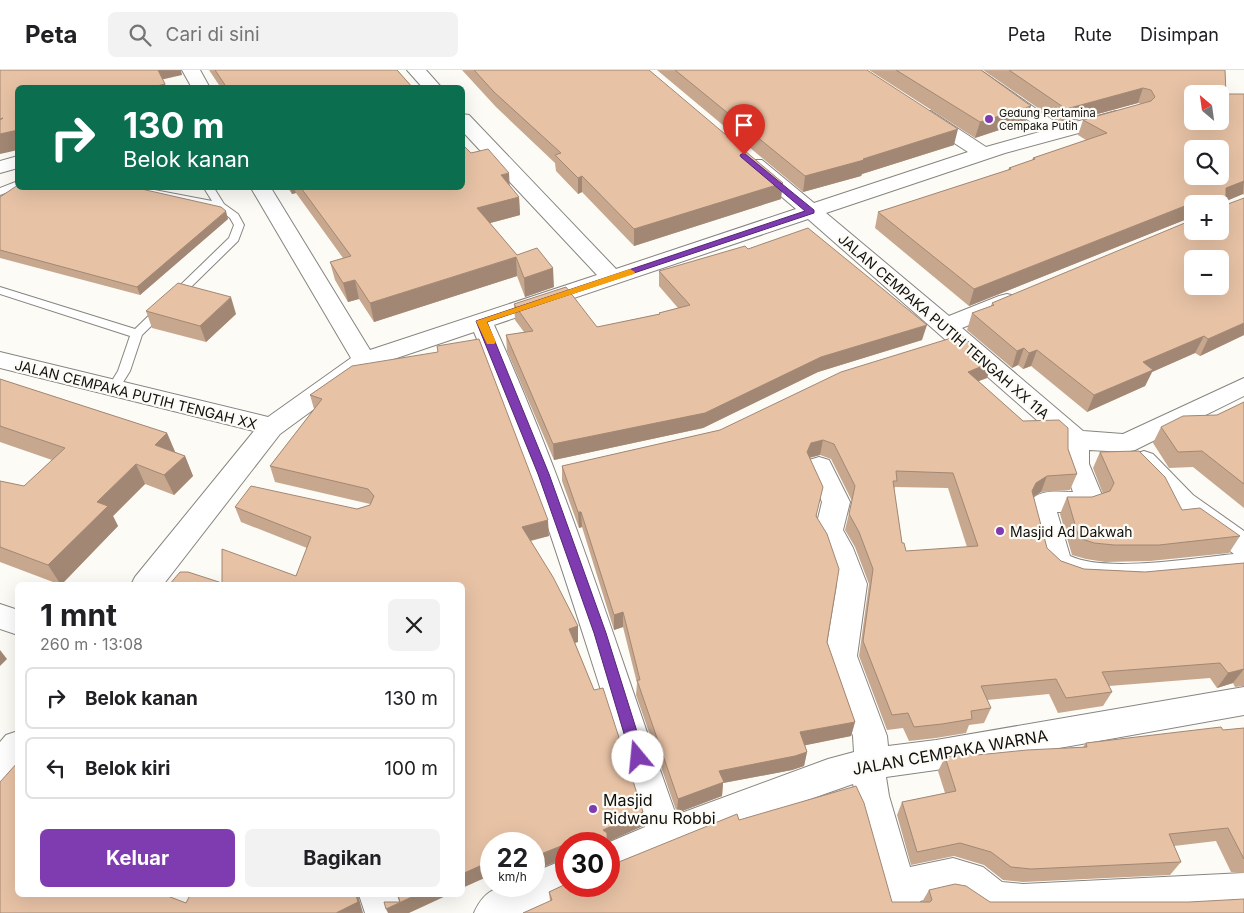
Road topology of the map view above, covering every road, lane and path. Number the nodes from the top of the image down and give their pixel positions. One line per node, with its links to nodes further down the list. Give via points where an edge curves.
1 (191, 70): 4 (street)
2 (416, 70): 5 (street)
3 (968, 70): 9 (street)
4 (199, 85)
5 (430, 85)
6 (911, 107): 11 (street)
7 (1138, 111): 9 (street)
8 (465, 122): 21 (street)
9 (1058, 133): 11 (street)
10 (741, 153): 20 (street, JALAN CEMPAKA PUTIH TENGAH XX 11A)
11 (984, 154): 20 (street)
12 (15, 163): 13 (street)
13 (0, 166)
14 (15, 185): 18 (lane)
15 (142, 190): 19 (lane)
16 (210, 190): 19 (lane)
17 (262, 190): 28 (street)
18 (0, 192)
19 (220, 206): 25 (lane, via 234,216 238,225 234,239)
20 (811, 212): 21 (street); 26 (street, JALAN CEMPAKA PUTIH TENGAH XX 11A)
21 (612, 278): 24 (street)
22 (0, 290): 25 (lane)
23 (1030, 291): 26 (street)
24 (481, 321): 28 (street); 47 (street, via 554,472 638,757)
25 (136, 334): 30 (lane, via 124,372)
26 (947, 337): 32 (street, JALAN CEMPAKA PUTIH TENGAH XX 11A)
27 (0, 360): 30 (street, JALAN CEMPAKA PUTIH TENGAH XX)
28 (364, 360): 31 (street)
29 (1244, 386): 33 (street)
30 (113, 389): 31 (street, JALAN CEMPAKA PUTIH TENGAH XX)
31 (271, 428): 35 (street)
32 (1076, 440): 33 (street); 38 (street, via 1076,464 1090,500 1046,502 1041,506 1056,563 1063,568 1104,575)
33 (1126, 443): 37 (street, via 1183,502)
34 (819, 467): 45 (street, via 836,502 829,531 852,584 841,656 870,736)
35 (230, 483): 36 (street); 39 (street)
36 (256, 490)
37 (1244, 546)
38 (1244, 564)
39 (152, 577): 40 (street)
40 (187, 580)
41 (0, 616): 42 (street)
42 (15, 622)
43 (1244, 701): 45 (street, JALAN CEMPAKA WARNA, via 936,755)
44 (15, 750): 46 (street)
45 (872, 763): 47 (street, JALAN CEMPAKA WARNA, via 828,775 706,819); 52 (street, via 869,778 872,796)
46 (0, 768)
47 (666, 837): 48 (street, JALAN CEMPAKA WARNA)
48 (620, 856)
49 (555, 881): 54 (street, via 513,898)
50 (1244, 890): 52 (street, via 1024,903 995,900 970,880 953,876)
51 (379, 897): 53 (street)
52 (902, 900)
53 (384, 913)
54 (493, 913)

